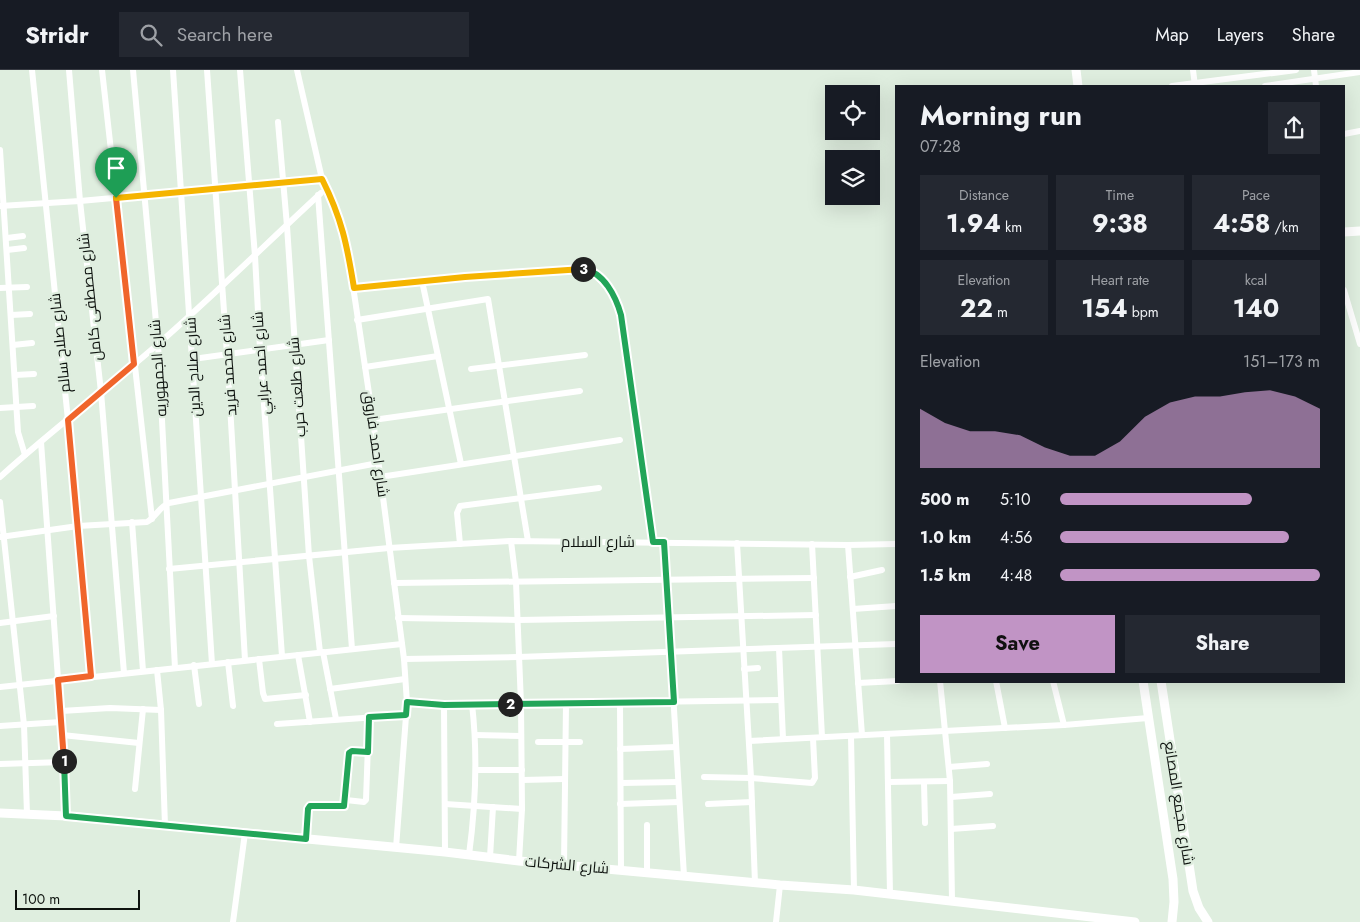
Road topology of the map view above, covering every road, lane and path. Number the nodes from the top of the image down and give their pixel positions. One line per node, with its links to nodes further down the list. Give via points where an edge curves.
1 (32, 70): 32 (street, شارع صلاح سالم)
2 (69, 70): 31 (street, شارع مصطفى كامل)
3 (102, 70): 30 (street)
4 (133, 70): 28 (street, شارع الجمهوريه)
5 (173, 70): 27 (street, شارع صلاح الدين)
6 (207, 70): 26 (street, شارع محمد فريد)
7 (240, 70): 24 (street, شارع احمد عرابي)
8 (297, 70): 22 (street, شارع احمد فاروق)
9 (1076, 70): 16 (main road)
10 (1193, 70): 15 (street)
11 (1296, 70): 15 (street)
12 (1314, 70): 14 (street)
13 (1360, 72): 14 (street)
14 (1316, 83): 17 (street)
15 (1195, 84)
16 (1078, 85)
17 (1282, 85)
18 (278, 122): 23 (street, شارع طلعت حرب)
19 (1360, 132): 20 (street)
20 (1345, 134)
21 (0, 150): 33 (street)
22 (322, 179): 23 (street); 25 (street, شارع احمد فاروق)
23 (282, 182): 24 (street); 34 (street, شارع طلعت حرب)
24 (248, 186): 26 (street); 41 (street, شارع احمد عرابي)
25 (326, 187): 29 (street); 47 (street, شارع احمد فاروق, via 345,234)
26 (215, 188): 27 (street); 43 (street, شارع محمد فريد)
27 (181, 192): 28 (street); 51 (street, شارع صلاح الدين)
28 (144, 195): 30 (street); 56 (street, شارع الجمهوريه)
29 (318, 195): 34 (street); 54 (street)
30 (116, 198): 31 (street); 65 (street)
31 (80, 201): 32 (street); 72 (street, شارع مصطفى كامل)
32 (45, 203): 33 (street); 78 (street, شارع صلاح سالم)
33 (2, 206): 38 (street)
34 (286, 226): 41 (street); 59 (street, شارع طلعت حرب)
35 (1360, 231): 36 (main road)
36 (1345, 232)
37 (23, 236): 38 (street)
38 (7, 238): 40 (street)
39 (24, 248): 40 (street)
40 (7, 250): 44 (street)
41 (255, 256): 43 (street); 60 (street, شارع احمد عرابي)
42 (422, 281): 47 (street); 49 (street); 105 (street, via 585,269 598,276 609,288 621,315)
43 (222, 284): 51 (street); 61 (street, شارع محمد فريد)
44 (10, 287): 45 (street); 46 (street); 52 (street)
45 (27, 287)
46 (0, 288)
47 (354, 288): 53 (street, شارع احمد فاروق)
48 (1345, 293): 57 (street)
49 (428, 308): 53 (street); 63 (street); 66 (street, via 489,301)
50 (30, 314): 52 (street)
51 (190, 314): 56 (street); 64 (street, شارع صلاح الدين)
52 (11, 316): 58 (street)
53 (357, 320): 67 (street, شارع احمد فاروق)
54 (329, 340): 59 (street); 86 (street)
55 (32, 343): 58 (street)
56 (158, 344): 65 (street); 96 (street, شارع الجمهوريه)
57 (1360, 344)
58 (13, 345): 70 (street)
59 (294, 345): 60 (street); 89 (street, شارع طلعت حرب)
60 (260, 349): 61 (street); 90 (street, شارع احمد عرابي)
61 (227, 354): 64 (street); 92 (street, شارع محمد فريد)
62 (584, 355): 66 (street)
63 (438, 356): 67 (street); 77 (street)
64 (193, 359): 93 (street, شارع صلاح الدين)
65 (134, 364): 72 (street); 97 (street)
66 (499, 366): 68 (street); 73 (street)
67 (365, 368): 79 (street, شارع احمد فاروق)
68 (471, 369)
69 (34, 374): 70 (street)
70 (15, 375): 75 (street)
71 (580, 391): 73 (street)
72 (101, 392): 78 (street); 99 (street, شارع مصطفى كامل)
73 (505, 401): 77 (street); 83 (street)
74 (33, 406): 75 (street)
75 (16, 407): 76 (street); 82 (street, via 18,432)
76 (0, 408)
77 (449, 410): 79 (street); 85 (street)
78 (68, 420): 81 (street); 100 (street, شارع صلاح سالم)
79 (373, 420): 84 (street, شارع احمد فاروق)
80 (620, 440): 83 (street)
81 (41, 442): 82 (street); 101 (street)
82 (25, 455): 88 (street)
83 (514, 456): 85 (street); 94 (street)
84 (378, 463): 86 (street); 87 (street, شارع احمد فاروق)
85 (461, 464): 87 (street)
86 (339, 470): 89 (street); 113 (street)
87 (380, 476): 112 (street, شارع احمد فاروق)
88 (0, 477)
89 (303, 477): 90 (street); 114 (street, شارع طلعت حرب)
90 (269, 484): 92 (street); 115 (street, شارع احمد عرابي)
91 (598, 488): 94 (street)
92 (235, 490): 93 (street); 116 (street, شارع محمد فريد)
93 (200, 497): 96 (street); 117 (street, شارع صلاح الدين)
94 (521, 498): 104 (street); 108 (street, via 460,506 457,513)
95 (0, 502): 102 (street)
96 (166, 504): 97 (street); 118 (street, شارع الجمهوريه)
97 (152, 519): 98 (street)
98 (132, 522): 99 (street); 158 (street)
99 (112, 524): 100 (street); 159 (street, شارع مصطفى كامل)
100 (78, 526): 101 (street); 160 (street, شارع صلاح سالم)
101 (48, 531): 102 (street); 129 (street)
102 (2, 537): 134 (street)
103 (511, 541): 104 (street, شارع السلام); 108 (street, شارع السلام); 124 (street)
104 (528, 541): 105 (street, شارع السلام)
105 (653, 542): 106 (street, شارع السلام)
106 (664, 542): 107 (street, شارع السلام); 123 (street)
107 (737, 543): 109 (street, شارع السلام); 122 (street)
108 (460, 544): 112 (street, شارع السلام)
109 (812, 544): 111 (street, شارع السلام); 121 (street)
110 (895, 544): 111 (street, شارع السلام)
111 (848, 545): 120 (street)
112 (389, 548): 113 (street, شارع السلام); 125 (street, شارع احمد فاروق)
113 (344, 552): 114 (street, شارع السلام); 141 (street)
114 (309, 556): 115 (street, شارع السلام); 143 (street, شارع طلعت حرب)
115 (275, 559): 116 (street, شارع السلام); 146 (street, شارع احمد عرابي)
116 (240, 562): 117 (street, شارع السلام); 149 (street, شارع محمد فريد)
117 (205, 566): 118 (street, شارع السلام); 152 (street, شارع صلاح الدين)
118 (169, 569): 154 (street, شارع الجمهوريه)
119 (882, 570): 120 (street)
120 (850, 577): 127 (street)
121 (814, 578): 122 (street); 128 (street)
122 (739, 579): 123 (street); 130 (street)
123 (666, 580): 124 (street); 132 (street)
124 (516, 582): 125 (street); 133 (street)
125 (394, 583): 131 (street, شارع احمد فاروق)
126 (895, 606): 127 (street)
127 (853, 609): 138 (street)
128 (816, 615): 130 (street); 139 (street)
129 (54, 616): 134 (street); 162 (street)
130 (741, 616): 132 (street); 142 (street)
131 (398, 618): 133 (street); 136 (street, شارع احمد فاروق)
132 (669, 618): 133 (street); 144 (street)
133 (518, 620): 147 (street)
134 (13, 621): 135 (street); 170 (street)
135 (0, 623)
136 (402, 644): 141 (street); 150 (street, شارع احمد فاروق)
137 (895, 644): 138 (street)
138 (855, 645): 139 (street); 164 (street)
139 (818, 647): 140 (street); 206 (street)
140 (779, 648): 142 (street); 174 (street)
141 (352, 649): 143 (street)
142 (743, 650): 144 (street); 156 (street)
143 (321, 652): 145 (street); 172 (street, شارع طلعت حرب)
144 (671, 653): 147 (street); 178 (street)
145 (298, 654): 146 (street); 173 (street)
146 (282, 656): 148 (street)
147 (518, 658): 150 (street); 181 (street)
148 (260, 659): 149 (street); 173 (street, via 265,698)
149 (245, 660): 151 (street)
150 (404, 660): 161 (street, شارع احمد فاروق)
151 (228, 662): 152 (street); 184 (street)
152 (212, 664): 153 (street)
153 (194, 665): 154 (street); 179 (street)
154 (175, 668): 157 (street)
155 (758, 668): 156 (street)
156 (744, 669): 175 (street)
157 (157, 670): 158 (street); 186 (street)
158 (143, 671): 159 (street)
159 (124, 673): 160 (street)
160 (91, 676): 162 (street)
161 (405, 679): 172 (street); 176 (street, شارع احمد فاروق)
162 (58, 680): 170 (street); 187 (street)
163 (895, 681): 164 (street)
164 (858, 683): 203 (street)
165 (940, 683): 199 (street)
166 (996, 683): 198 (street)
167 (1054, 683): 196 (street)
168 (1143, 683): 190 (main road, شارع مجمع المصانع)
169 (1161, 683): 274 (main road, شارع مجمع المصانع, via 1193,891)
170 (20, 685): 171 (street); 194 (street)
171 (0, 687)
172 (330, 689): 191 (street, شارع طلعت حرب)
173 (306, 695): 193 (street)
174 (781, 700): 175 (street); 208 (street)
175 (746, 701): 178 (street); 209 (street)
176 (407, 702): 183 (street); 188 (street, شارع احمد فاروق)
177 (620, 702): 178 (street); 182 (street); 215 (street)
178 (674, 702): 214 (street)
179 (199, 704)
180 (472, 704): 181 (street); 183 (street); 202 (street)
181 (521, 704): 182 (street); 204 (street)
182 (566, 704): 211 (street)
183 (444, 705): 239 (street)
184 (233, 706)
185 (143, 709): 186 (street); 187 (street); 213 (street)
186 (161, 710): 249 (street)
187 (61, 711): 192 (street)
188 (406, 715): 189 (street); 255 (street, شارع احمد فاروق)
189 (369, 717): 191 (street); 216 (street)
190 (1148, 718): 196 (street); 273 (main road, شارع مجمع المصانع, via 1173,879)
191 (336, 720): 193 (street)
192 (61, 722): 194 (street); 201 (street)
193 (310, 722): 195 (street)
194 (24, 724): 197 (street); 218 (street)
195 (277, 724)
196 (1064, 725): 198 (street)
197 (0, 726)
198 (1005, 728): 199 (street)
199 (946, 731): 200 (street); 221 (street)
200 (887, 734): 203 (street); 230 (street)
201 (62, 735): 213 (street); 217 (street)
202 (475, 735): 204 (street); 222 (street)
203 (862, 735): 205 (street)
204 (521, 736): 223 (street)
205 (851, 736): 206 (street); 266 (street)
206 (822, 737): 207 (street)
207 (813, 738): 208 (street); 225 (street, via 814,781)
208 (784, 739): 209 (street)
209 (749, 741): 225 (street)
210 (538, 742): 211 (street)
211 (565, 742): 212 (street); 227 (street)
212 (580, 742)
213 (139, 744): 233 (street)
214 (676, 747): 215 (street); 229 (street)
215 (620, 750): 232 (street)
216 (368, 752): 236 (street, via 349,753); 236 (street, via 366,801)
217 (64, 762): 218 (street); 247 (street)
218 (25, 763): 219 (street); 246 (street)
219 (0, 764)
220 (987, 764): 221 (street)
221 (949, 767): 228 (street)
222 (476, 770): 223 (street); 242 (street)
223 (522, 770): 226 (street)
224 (704, 777): 225 (street)
225 (751, 778): 238 (street)
226 (522, 780): 227 (street); 244 (street)
227 (565, 780): 260 (street)
228 (950, 781): 231 (street); 235 (street)
229 (678, 782): 232 (street); 237 (street)
230 (888, 782): 231 (street); 267 (street)
231 (924, 782): 248 (street)
232 (621, 783): 240 (street)
233 (135, 789)
234 (990, 794): 235 (street)
235 (950, 797): 252 (street)
236 (345, 799): 254 (street, via 342,807 310,806)
237 (680, 802): 240 (street); 263 (street)
238 (752, 802): 241 (street); 264 (street)
239 (445, 804): 242 (street); 256 (street)
240 (620, 804): 261 (street)
241 (708, 804)
242 (475, 806): 243 (street); 257 (street)
243 (492, 807): 244 (street); 258 (street)
244 (522, 809): 259 (street)
245 (0, 813): 246 (main road, شارع الشركات)
246 (27, 814): 247 (main road, شارع الشركات)
247 (66, 816): 249 (main road, شارع الشركات)
248 (925, 823)
249 (165, 826): 253 (main road, شارع الشركات)
250 (648, 826): 262 (street)
251 (994, 826): 252 (street)
252 (951, 829): 268 (street)
253 (245, 833): 254 (main road, شارع الشركات); 270 (street)
254 (306, 839): 255 (main road, شارع الشركات)
255 (396, 848): 256 (main road, شارع الشركات)
256 (445, 852): 257 (main road, شارع الشركات)
257 (469, 855): 258 (main road, شارع الشركات)
258 (490, 857): 259 (main road, شارع الشركات)
259 (519, 861): 260 (main road, شارع الشركات)
260 (564, 865): 261 (main road, شارع الشركات)
261 (621, 870): 262 (main road, شارع الشركات)
262 (647, 873): 263 (main road, شارع الشركات)
263 (684, 876): 264 (main road, شارع الشركات)
264 (755, 883): 265 (main road, شارع الشركات)
265 (780, 885): 266 (main road, شارع الشركات); 271 (street)
266 (854, 890): 267 (main road, شارع الشركات)
267 (890, 894): 268 (main road, شارع الشركات)
268 (952, 900): 269 (main road, شارع الشركات)
269 (1065, 918): 272 (main road, شارع الشركات)
270 (233, 922)
271 (776, 922)
272 (1134, 922)
273 (1172, 922)
274 (1208, 922)

